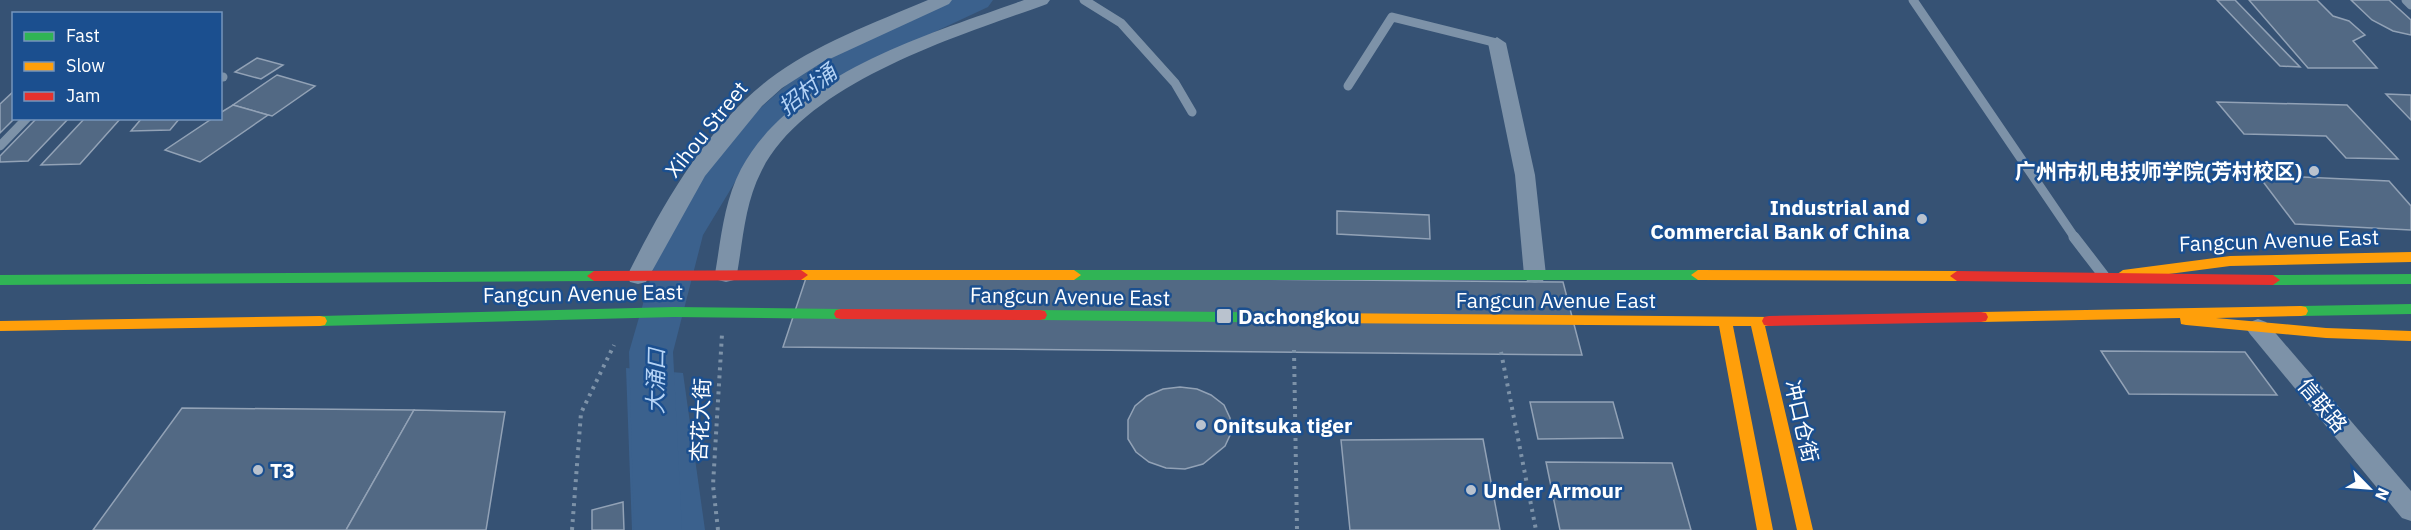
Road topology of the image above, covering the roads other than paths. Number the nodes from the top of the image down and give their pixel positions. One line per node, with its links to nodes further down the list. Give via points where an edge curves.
1 (943, 0): 14 (street, Xihou Street, via 826,54 774,85 741,117 688,185 659,232)
2 (1041, 0): 13 (street, via 883,62 826,94 789,123 762,152 743,187)
3 (1084, 0): 9 (lane, via 1121,23 1175,83)
4 (1913, 0): 16 (lane, via 2063,222)
5 (2406, 0): 6 (lane)
6 (2411, 5)
7 (1497, 43): 8 (lane, via 1392,17); 15 (street, via 1525,175)
8 (1348, 86)
9 (1192, 112)
10 (25, 120): 11 (lane)
11 (0, 146)
12 (2411, 257): 16 (main road, Fangcun Avenue East, via 2244,259 2179,264)
13 (726, 274): 14 (main road, Fangcun Avenue East); 15 (main road, Fangcun Avenue East)
14 (647, 275): 18 (main road, Fangcun Avenue East)
15 (1535, 275): 16 (main road, Fangcun Avenue East)
16 (2109, 277): 17 (main road, Fangcun Avenue East)
17 (2411, 279)
18 (0, 280)
19 (2411, 309): 20 (main road, Fangcun Avenue East)
20 (2140, 315): 22 (main road, Fangcun Avenue East); 24 (main road, Fangcun Avenue East)
21 (1725, 322): 22 (main road, Fangcun Avenue East); 23 (main road, Fangcun Avenue East, via 642,312); 27 (main road)
22 (1758, 322): 28 (main road, 冲口仓街)
23 (0, 326)
24 (2258, 328): 25 (main road, Fangcun Avenue East, via 2363,337); 26 (street, 信联路)
25 (2411, 336)
26 (2411, 510)
27 (1766, 530)
28 (1805, 530)

